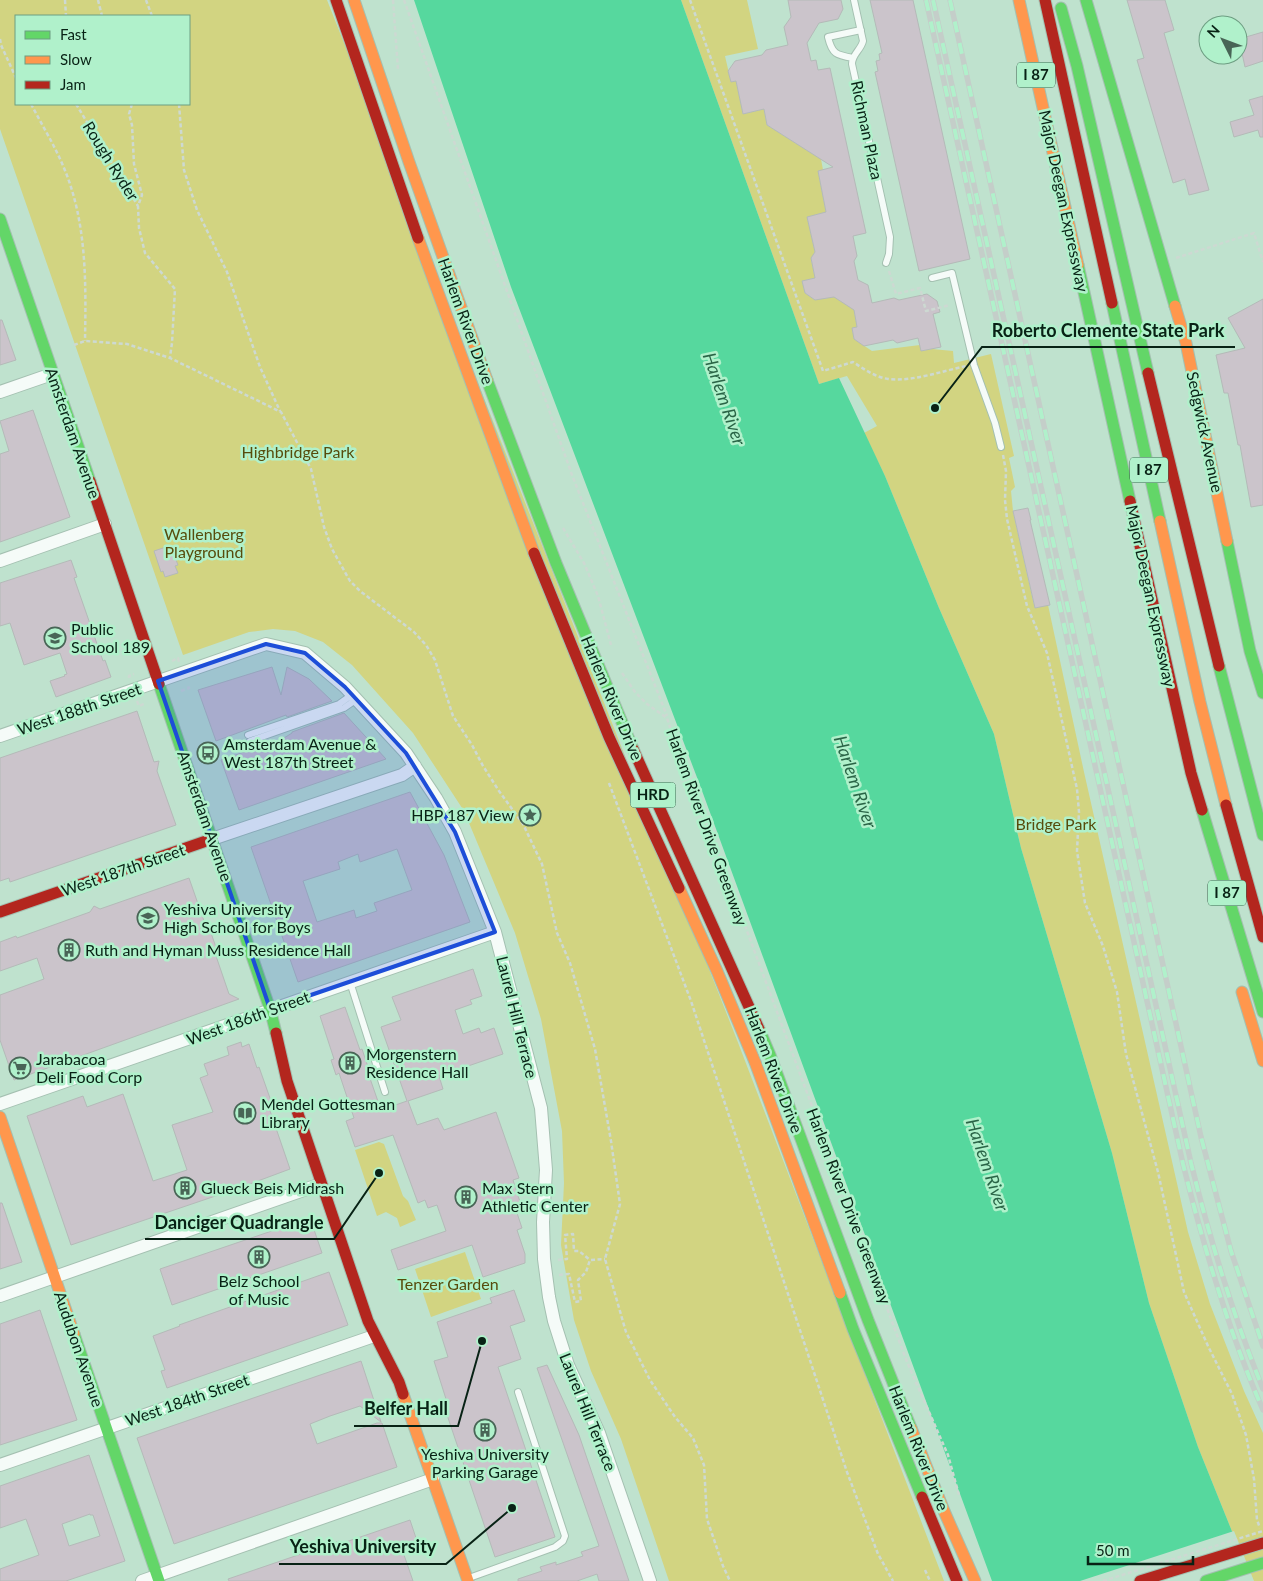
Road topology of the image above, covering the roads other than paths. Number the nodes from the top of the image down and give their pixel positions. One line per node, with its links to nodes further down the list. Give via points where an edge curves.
1 (336, 0): 55 (main road, Harlem River Drive / HRD, via 393,167 540,570 609,737 751,1053 853,1329)
2 (354, 0): 56 (main road, Harlem River Drive / HRD, via 463,316 556,563 636,755 770,1056 868,1320 944,1512)
3 (854, 0): 8 (lane, Richman Plaza)
4 (1019, 0): 25 (main road, Major Deegan Expressway / I 87)
5 (1045, 0): 32 (main road, Major Deegan Expressway / I 87, via 1202,710)
6 (1059, 0): 17 (main road)
7 (1086, 0): 20 (main road, Sedgwick Avenue, via 1186,344 1250,651)
8 (861, 30): 9 (lane, Richman Plaza, via 863,43); 9 (lane, via 828,37 834,52)
9 (853, 58): 11 (lane, Richman Plaza, via 890,237 890,254)
10 (0, 219): 13 (main road, Amsterdam Avenue)
11 (886, 263)
12 (932, 278): 15 (lane, via 952,273 974,365)
13 (52, 374): 14 (street); 16 (main road, Amsterdam Avenue)
14 (0, 392)
15 (1001, 447)
16 (105, 524): 18 (street); 19 (main road, Amsterdam Avenue)
17 (1193, 558): 26 (main road); 27 (main road)
18 (0, 561)
19 (158, 681): 21 (street, Laurel Hill Terrace, via 266,644 305,653); 22 (street, West 188th Street); 28 (main road, Amsterdam Avenue)
20 (1263, 693)
21 (355, 697): 23 (lane, via 344,708); 24 (street, Laurel Hill Terrace, via 401,746)
22 (0, 736)
23 (249, 738)
24 (415, 766): 28 (street, West 187th Street, via 402,775); 31 (street, Laurel Hill Terrace, via 455,832)
25 (1191, 773): 29 (main road); 36 (main road, Major Deegan Expressway / I 87)
26 (1260, 778)
27 (1263, 835)
28 (212, 839): 30 (main road, West 187th Street); 35 (main road, Amsterdam Avenue)
29 (1207, 869)
30 (0, 912)
31 (495, 932): 33 (street, West 186th Street); 54 (street, Laurel Hill Terrace, via 541,1108 546,1170 542,1222 551,1309 566,1358 599,1433)
32 (1263, 937)
33 (350, 982): 35 (street, West 186th Street); 38 (lane)
34 (1239, 983): 37 (main road)
35 (270, 1009): 39 (street, West 186th Street); 41 (main road, Amsterdam Avenue, via 287,1081)
36 (1263, 1012)
37 (1263, 1061)
38 (385, 1092)
39 (0, 1104)
40 (0, 1118): 42 (main road, Audubon Avenue)
41 (321, 1184): 42 (street); 44 (main road, Amsterdam Avenue)
42 (55, 1278): 43 (street); 46 (main road, Audubon Avenue)
43 (0, 1296)
44 (374, 1336): 46 (street, West 184th Street); 48 (main road, Amsterdam Avenue, via 400,1382)
45 (518, 1392): 52 (lane, via 565,1536 555,1547)
46 (106, 1428): 47 (street, West 184th Street); 51 (main road, Audubon Avenue)
47 (0, 1465)
48 (433, 1479): 51 (street); 52 (main road, Amsterdam Avenue)
49 (1263, 1543): 57 (main road)
50 (1263, 1563): 58 (main road)
51 (158, 1578): 53 (street)
52 (468, 1580)
53 (142, 1581)
54 (650, 1581)
55 (957, 1581)
56 (975, 1581)
57 (1140, 1581)
58 (1206, 1581)

